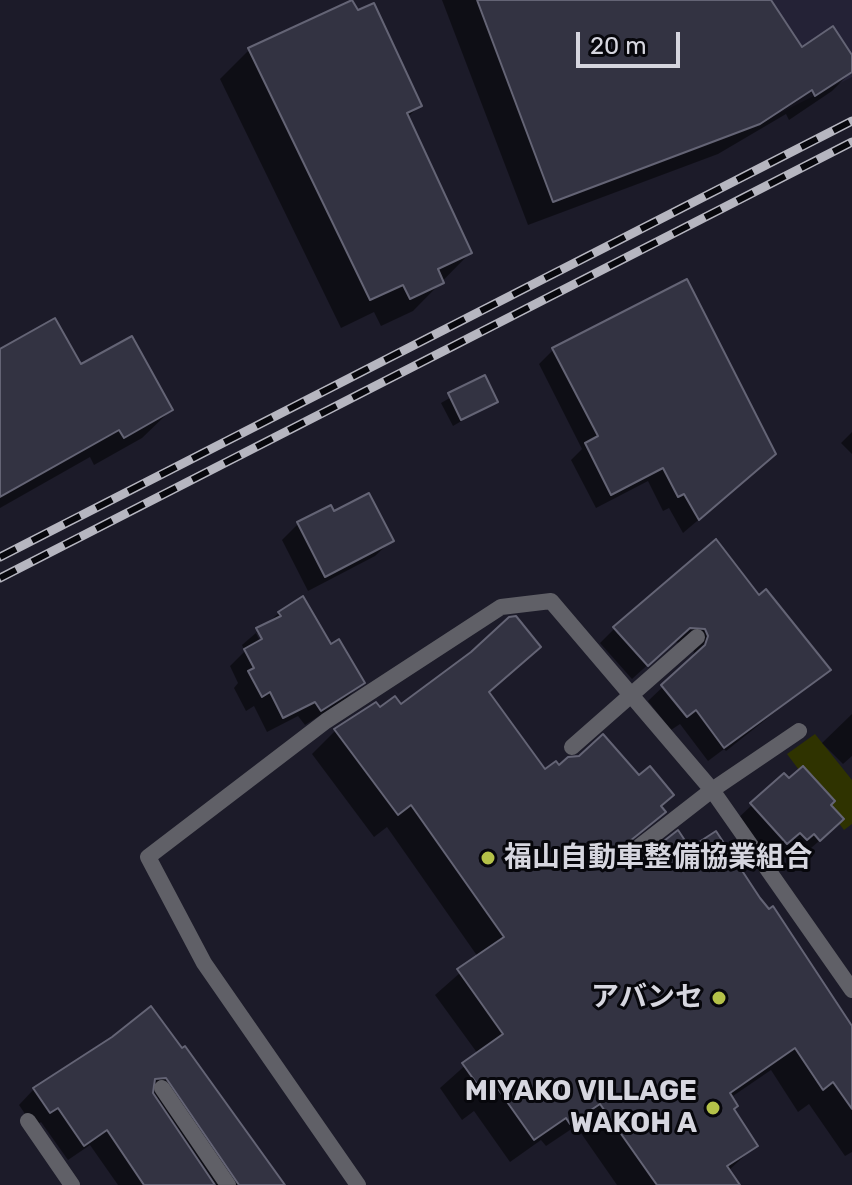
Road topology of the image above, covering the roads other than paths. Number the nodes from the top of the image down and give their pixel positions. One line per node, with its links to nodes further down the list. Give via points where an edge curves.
1 (697, 637): 2 (street)
2 (630, 698): 4 (street); 5 (street); 12 (street, via 551,601 501,607 326,721 148,857 204,963)
3 (799, 731): 5 (street)
4 (572, 747)
5 (712, 790): 6 (street); 7 (street)
6 (640, 846)
7 (852, 990)
8 (162, 1088): 11 (street)
9 (28, 1121): 10 (street)
10 (72, 1185)
11 (228, 1185)
12 (358, 1185)

